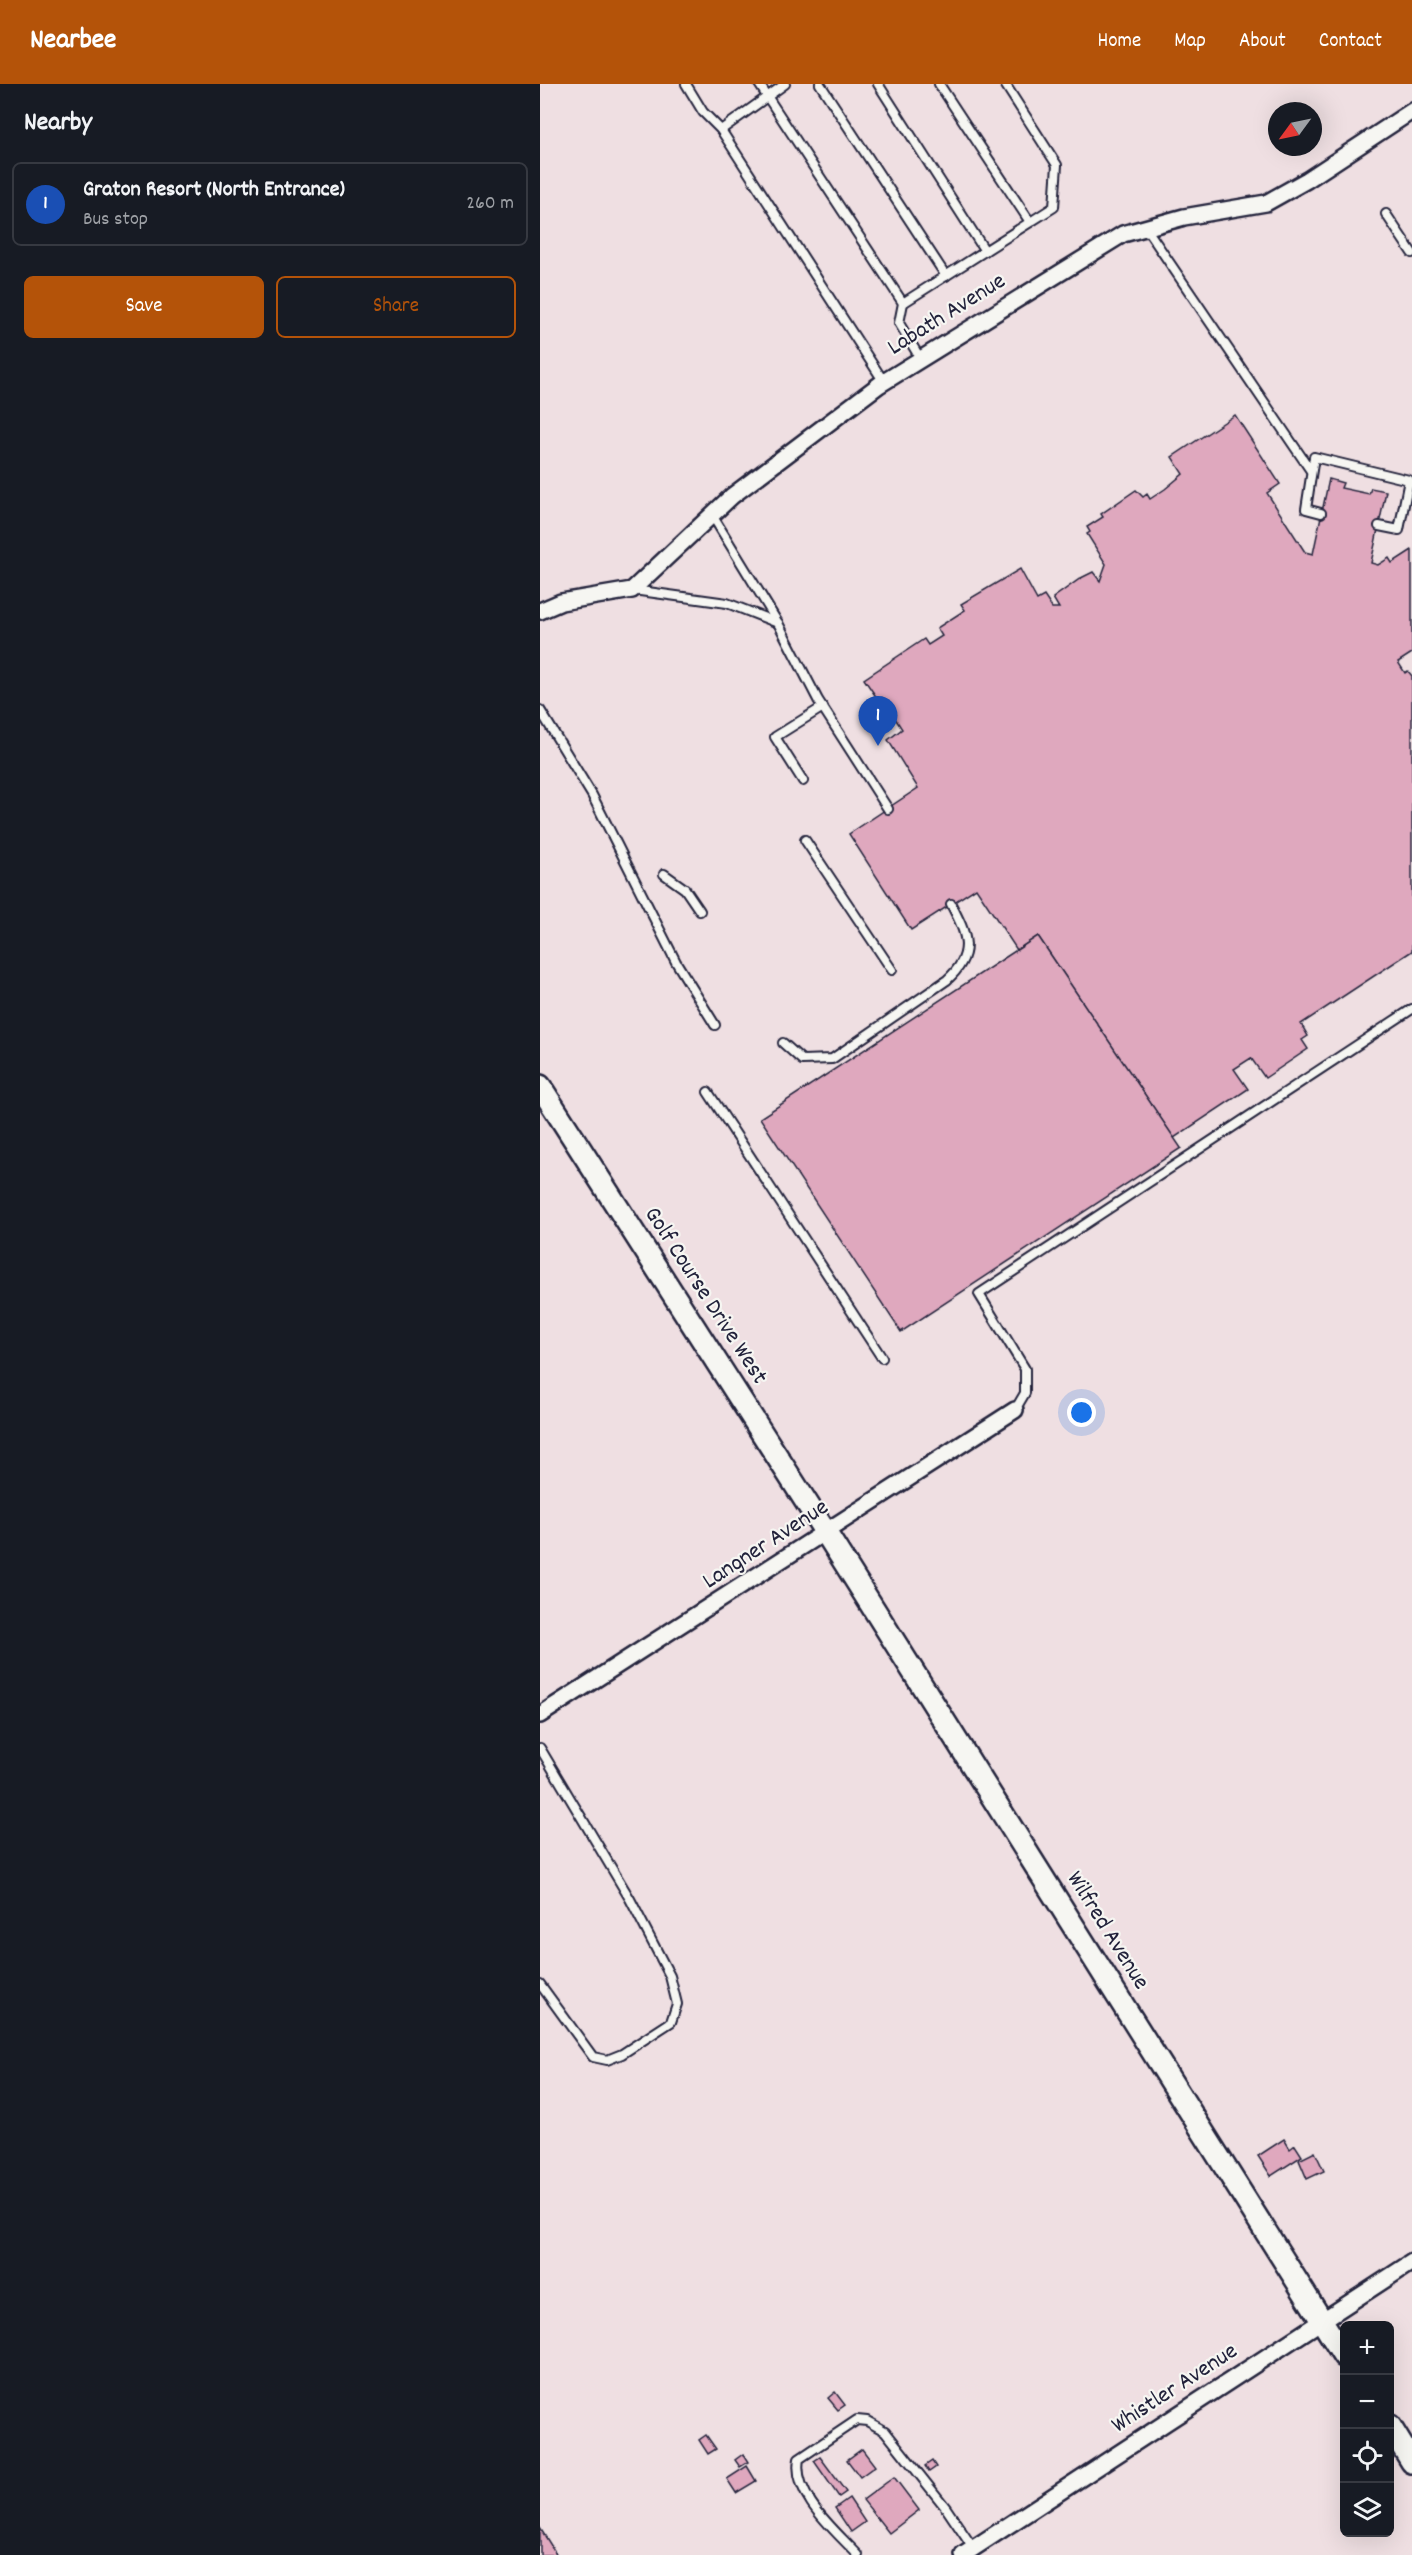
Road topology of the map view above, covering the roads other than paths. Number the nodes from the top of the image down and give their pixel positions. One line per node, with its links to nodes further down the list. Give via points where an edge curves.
1 (686, 84): 10 (lane, via 703,112)
2 (759, 84): 8 (lane)
3 (785, 84): 8 (lane)
4 (820, 84): 16 (lane)
5 (878, 84): 14 (lane)
6 (939, 84): 12 (lane)
7 (1005, 84): 12 (lane, via 1057,165 1054,207)
8 (767, 96): 10 (lane); 17 (lane)
9 (1412, 111): 13 (street, Labath Avenue, via 1266,203 1207,212)
10 (721, 130): 19 (lane)
11 (1386, 214): 15 (lane)
12 (1030, 222): 14 (lane)
13 (1146, 228): 18 (street, Labath Avenue, via 1123,234); 20 (lane)
14 (985, 251): 16 (lane)
15 (1412, 253)
16 (946, 276): 17 (lane)
17 (903, 303): 18 (lane, via 899,323)
18 (920, 357): 19 (street, Labath Avenue)
19 (884, 382): 23 (street, Labath Avenue)
20 (1311, 471): 21 (lane, via 1314,457 1409,480); 22 (lane, via 1306,509)
21 (1410, 491): 24 (lane, via 1399,530)
22 (1321, 513)
23 (712, 515): 25 (street, Labath Avenue); 27 (lane)
24 (1379, 526)
25 (632, 590): 26 (street, via 561,602); 27 (lane, via 727,603)
26 (540, 611)
27 (778, 623): 28 (lane)
28 (823, 707): 30 (lane, via 775,737); 31 (lane)
29 (540, 710): 38 (lane, via 592,795 676,962)
30 (803, 781)
31 (888, 808)
32 (805, 840): 36 (lane)
33 (664, 874): 35 (lane, via 684,889)
34 (951, 904): 39 (lane, via 968,947 958,970 947,980 832,1059 802,1060)
35 (700, 911)
36 (892, 970)
37 (1412, 1009): 43 (lane, via 979,1294 1025,1369 1025,1393)
38 (715, 1025)
39 (783, 1043)
40 (540, 1086): 44 (street, Golf Course Drive West)
41 (708, 1092): 42 (lane)
42 (882, 1358)
43 (1015, 1410): 44 (street, Langner Avenue)
44 (826, 1533): 45 (street, Langner Avenue); 49 (street, Wilfred Avenue)
45 (540, 1715)
46 (540, 1748): 47 (lane, via 630,1899 670,1976 677,2004 671,2022 622,2054 604,2060 593,2057)
47 (540, 1984)
48 (1412, 2262): 49 (street, Whistler Avenue)
49 (1321, 2320): 50 (street, Wilfred Avenue); 53 (street, Whistler Avenue)
50 (1340, 2350)
51 (1391, 2429): 52 (street)
52 (1412, 2462)
53 (968, 2552): 54 (lane, via 946,2508 885,2431 856,2420 799,2459 796,2471 814,2504)
54 (858, 2555)

